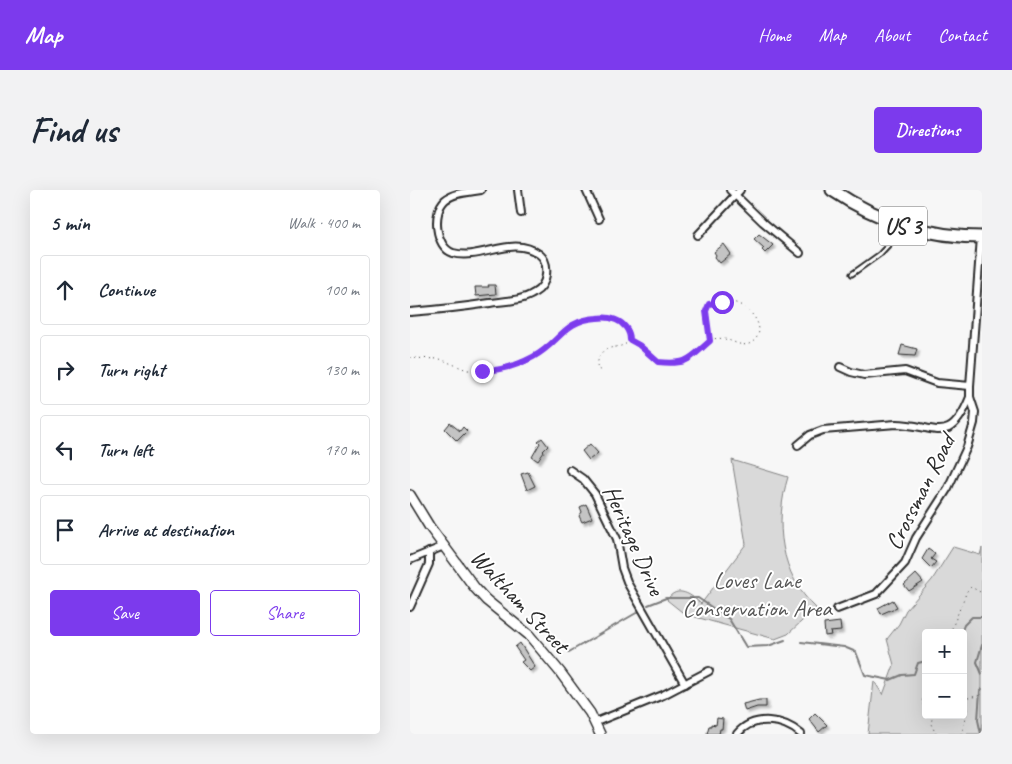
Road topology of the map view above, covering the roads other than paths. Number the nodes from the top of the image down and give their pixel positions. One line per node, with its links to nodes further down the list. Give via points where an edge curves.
1 (481, 190): 13 (street, via 452,196 441,205 437,223 445,247 461,254 515,247 530,249 545,262 542,286 530,296 513,300)
2 (518, 190): 6 (street)
3 (586, 190): 7 (street)
4 (832, 190): 8 (highway, US 3, via 872,214)
5 (735, 192): 9 (street); 11 (street, via 763,222)
6 (521, 213)
7 (599, 219)
8 (906, 227): 10 (highway, US 3, via 943,235); 12 (lane, via 880,254)
9 (698, 235)
10 (982, 237): 15 (street, Crossman Road)
11 (800, 253)
12 (852, 274)
13 (410, 312)
14 (840, 367): 15 (street, via 864,375 905,371 937,383)
15 (970, 386): 16 (street, Crossman Road)
16 (970, 397): 17 (street, via 957,421 945,429 930,430 896,424 827,430 810,435); 24 (street, Crossman Road, via 975,418 964,457 916,538 905,563 876,594)
17 (798, 445)
18 (570, 470): 26 (street, Heritage Drive, via 583,479 595,494 616,539 626,578)
19 (410, 496): 20 (street, Waltham Street)
20 (444, 546): 21 (street); 27 (street, Waltham Street, via 481,596 537,644)
21 (429, 552): 22 (street); 23 (street, via 429,566)
22 (410, 560)
23 (410, 607)
24 (837, 609)
25 (709, 671): 26 (street)
26 (686, 684): 27 (street)
27 (596, 722): 28 (street, Waltham Street)
28 (600, 734)
29 (738, 734): 30 (street, via 751,725 771,721 783,723)
30 (801, 734)

